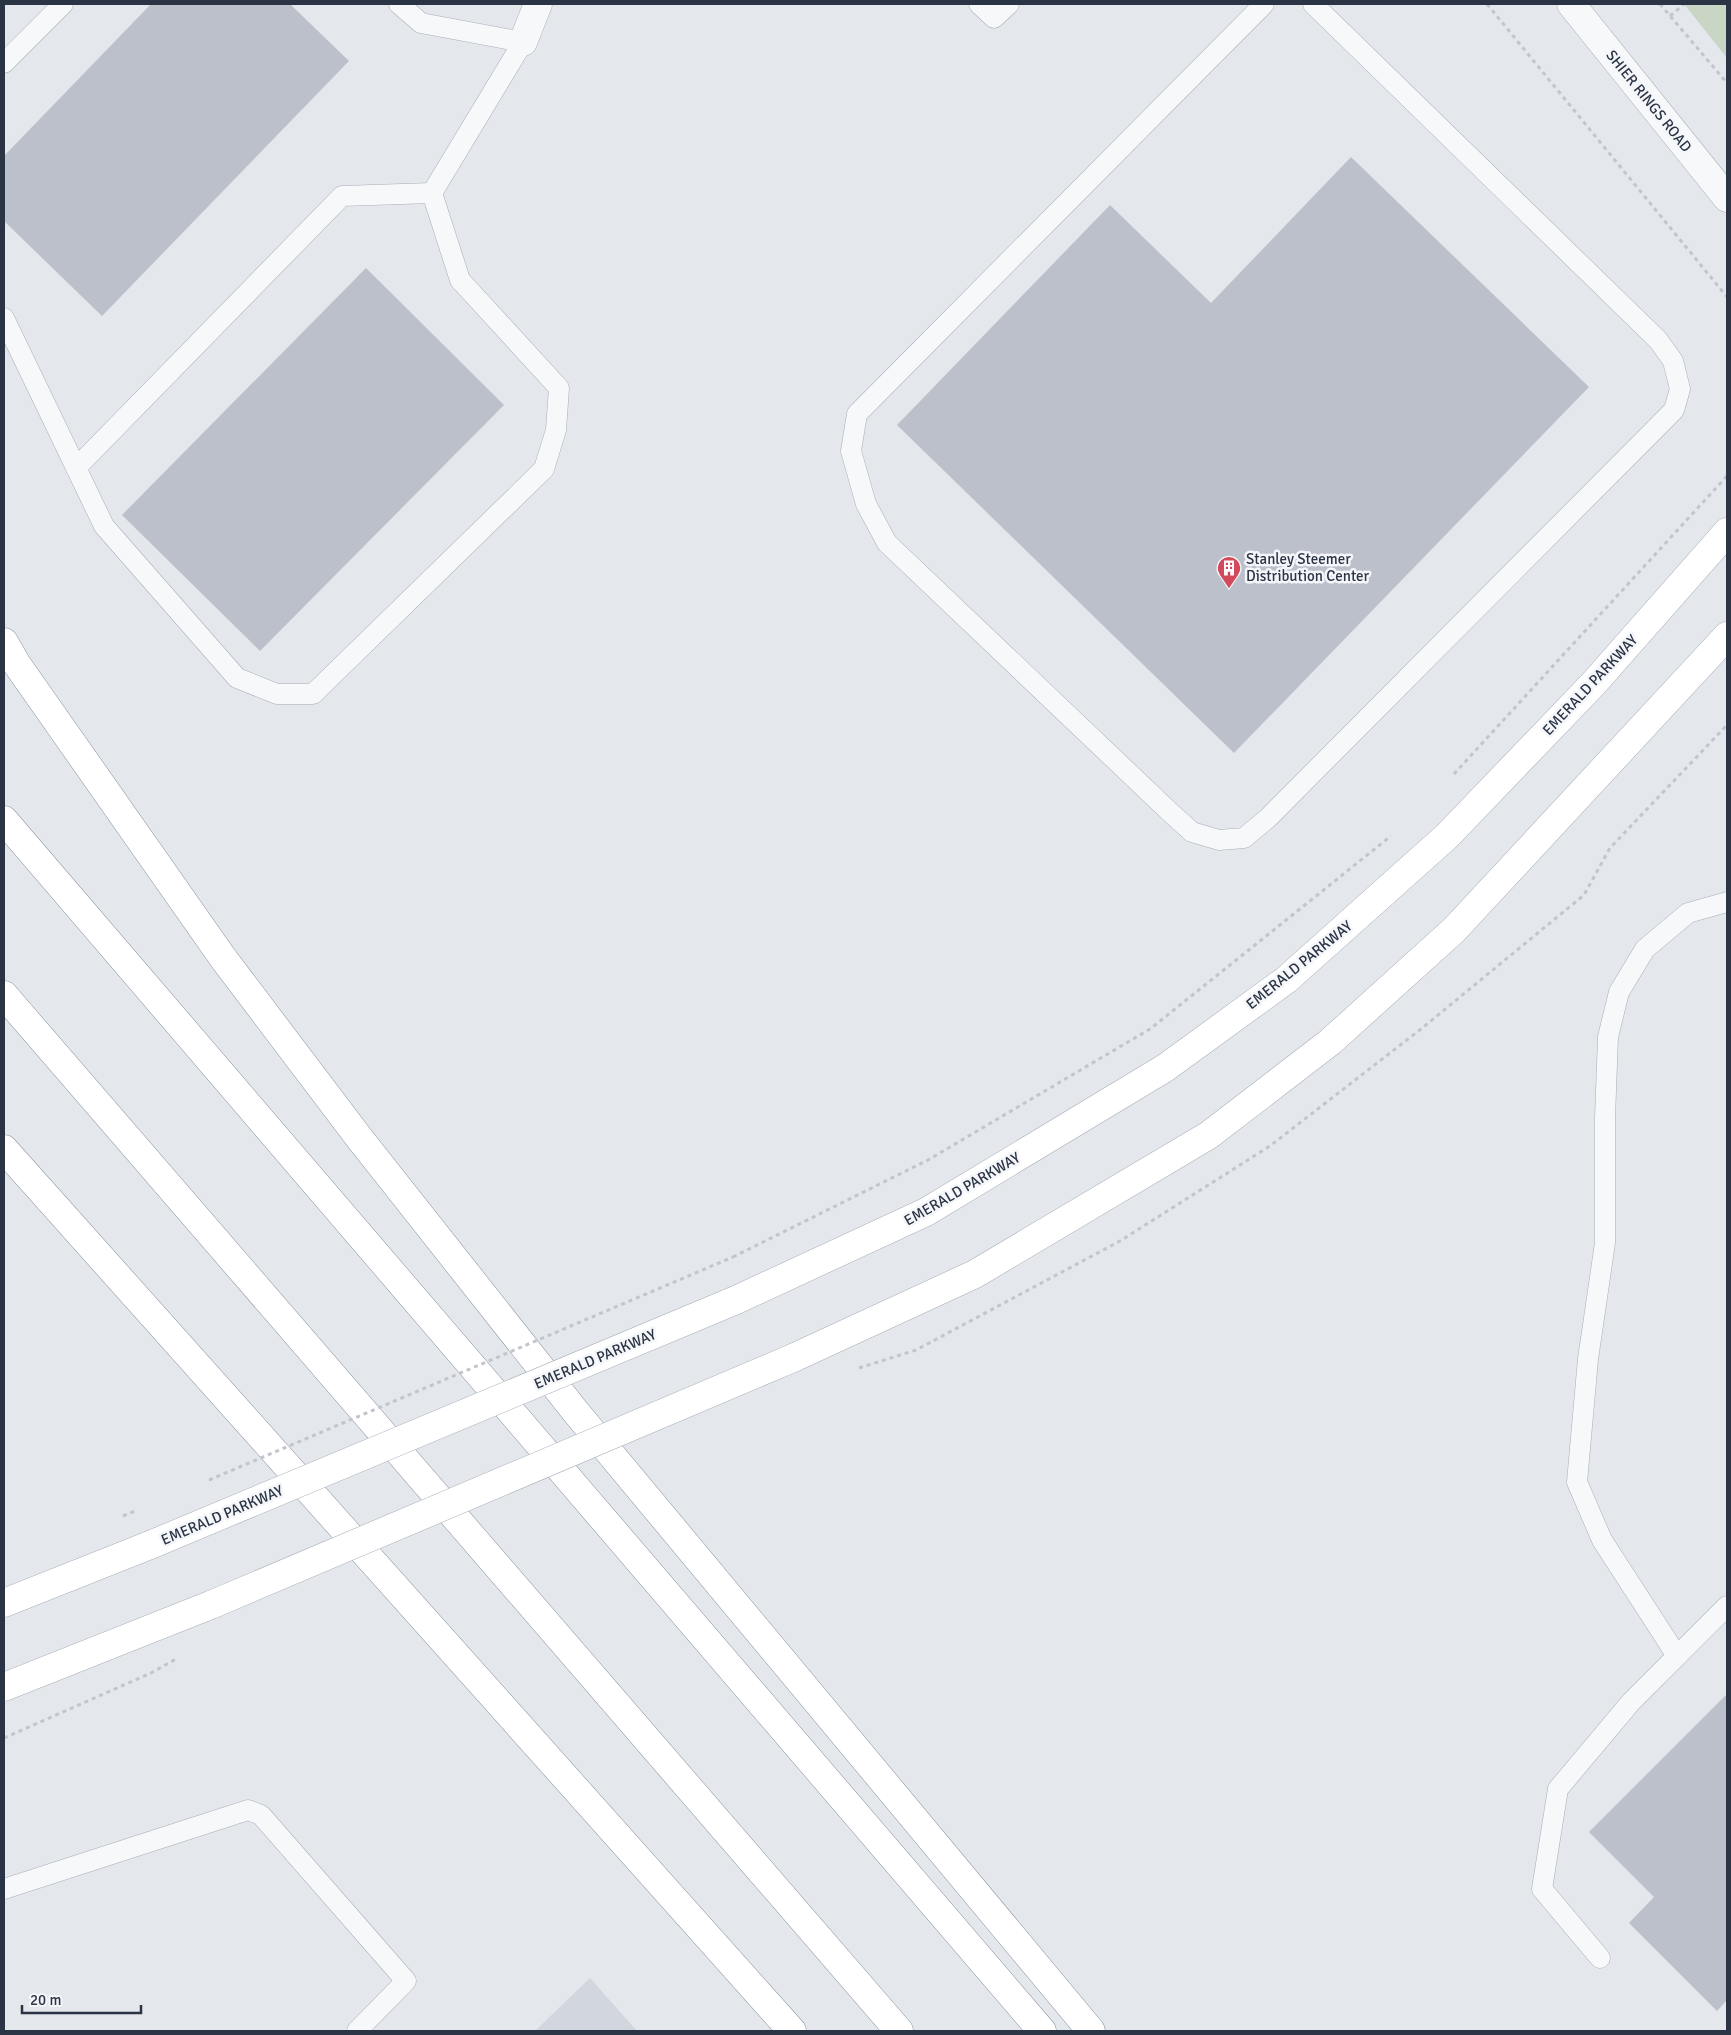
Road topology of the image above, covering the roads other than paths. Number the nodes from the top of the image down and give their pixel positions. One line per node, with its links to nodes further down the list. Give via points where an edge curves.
1 (63, 4): 10 (lane)
2 (399, 4): 9 (lane, via 421,23)
3 (538, 4): 9 (street)
4 (979, 4): 5 (lane, via 994,18)
5 (1009, 4)
6 (1264, 4): 7 (lane, via 857,414 851,451 866,504 887,543 1192,832 1218,840 1244,838 1268,818 1674,410 1680,389 1673,361 1658,340)
7 (1314, 4)
8 (1571, 4): 12 (street, SHIER RINGS ROAD)
9 (523, 42): 11 (lane)
10 (4, 63)
11 (432, 193): 14 (lane, via 342,196); 14 (lane, via 460,280 558,388 556,430 544,469 313,694 277,694 237,678 104,526)
12 (1727, 198)
13 (4, 318): 14 (lane)
14 (76, 468)
15 (1727, 532): 22 (main road, EMERALD PARKWAY, bridge, via 1594,683 1448,836 1286,980 1165,1068 926,1212 736,1300)
16 (1727, 636): 25 (main road, bridge, via 1454,930 1330,1042 1209,1135 984,1270 794,1358 213,1604)
17 (4, 642): 32 (main road, via 223,958 360,1139 574,1411)
18 (4, 820): 31 (main road)
19 (1727, 902): 24 (lane, via 1688,912 1645,949 1620,992 1610,1028 1604,1243 1588,1360 1577,1482 1602,1540)
20 (4, 995): 30 (main road)
21 (4, 1149): 29 (main road)
22 (4, 1603)
23 (1727, 1606): 24 (lane)
24 (1677, 1656): 27 (lane, via 1631,1702 1558,1789 1542,1889)
25 (4, 1687)
26 (4, 1888): 28 (lane, via 248,1810 261,1815 406,1981)
27 (1600, 1958)
28 (357, 2031)
29 (792, 2031)
30 (899, 2031)
31 (1042, 2031)
32 (1091, 2031)

